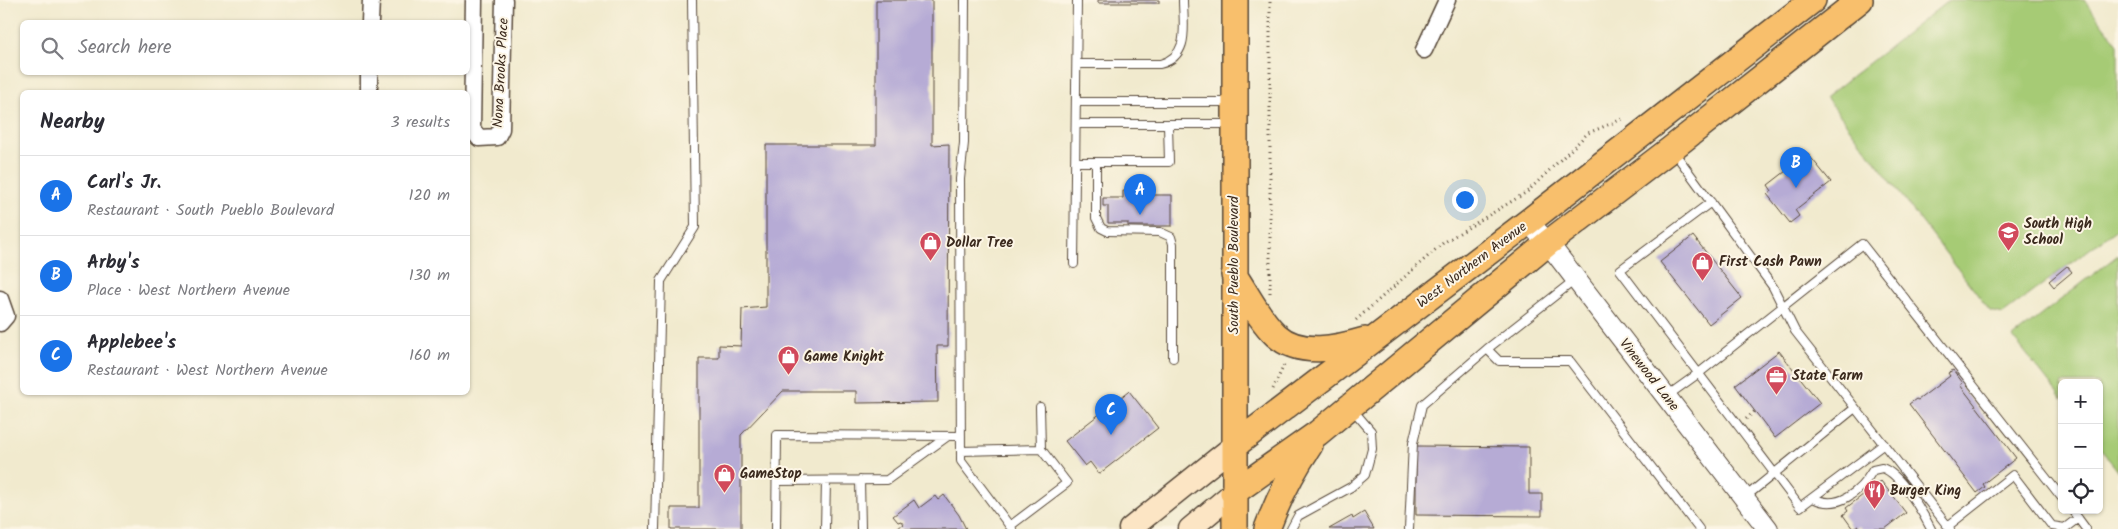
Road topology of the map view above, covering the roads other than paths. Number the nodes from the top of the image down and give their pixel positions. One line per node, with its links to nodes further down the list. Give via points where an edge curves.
1 (371, 0): 12 (street)
2 (474, 0): 3 (street, Nona Brooks Place, via 472,129 479,138 497,137 501,129)
3 (504, 0)
4 (692, 0): 61 (lane, via 695,227 661,281)
5 (965, 0): 43 (lane, via 964,143 960,179)
6 (1077, 0): 14 (lane)
7 (1183, 0): 14 (lane, via 1180,51 1169,61 1160,64)
8 (1235, 0): 18 (main road, South Pueblo Boulevard)
9 (1447, 0): 13 (street)
10 (1812, 0): 25 (main road, West Northern Avenue)
11 (1858, 1): 21 (main road, West Northern Avenue)
12 (370, 20)
13 (1424, 50)
14 (1077, 64): 17 (lane)
15 (369, 75): 16 (street)
16 (369, 90)
17 (1077, 102): 18 (lane); 19 (lane)
18 (1234, 113): 20 (lane); 28 (main road, South Pueblo Boulevard)
19 (1076, 124): 20 (lane); 22 (lane)
20 (1168, 124): 23 (lane, via 1168,162)
21 (1672, 149): 24 (lane); 26 (main road, West Northern Avenue)
22 (1076, 162): 23 (lane); 27 (lane)
23 (1096, 162): 35 (lane, via 1097,224 1107,231 1160,232 1171,237)
24 (1711, 202): 31 (lane, via 1773,287); 36 (lane, via 1620,270)
25 (1528, 222): 26 (street, Vinewood Lane); 33 (main road, West Northern Avenue)
26 (1548, 243): 29 (street, Vinewood Lane); 39 (main road, West Northern Avenue)
27 (1074, 264)
28 (1234, 274): 33 (main road, via 1277,336 1293,345 1340,348); 45 (main road, South Pueblo Boulevard)
29 (1576, 280): 34 (lane); 37 (street, Vinewood Lane)
30 (0, 299): 32 (street, via 6,316)
31 (1782, 307): 36 (lane); 40 (lane, via 1795,330); 53 (lane, via 1862,244)
32 (0, 323)
33 (1378, 336): 45 (main road, West Northern Avenue)
34 (1487, 349): 70 (lane, via 1422,405 1413,443); 71 (lane, via 1499,361 1570,361)
35 (1173, 358)
36 (1699, 373): 37 (lane); 48 (lane)
37 (1666, 396): 54 (street, Vinewood Lane)
38 (1040, 407): 46 (lane)
39 (1350, 407): 41 (main road, West Northern Avenue); 69 (lane, via 1371,432 1372,449 1365,475 1351,488 1298,516)
40 (1855, 408): 44 (lane); 48 (lane)
41 (1318, 433): 52 (main road, West Northern Avenue); 68 (main road, via 1289,477)
42 (949, 436): 43 (lane); 50 (lane, via 887,480); 51 (lane, via 777,435)
43 (961, 436): 47 (lane)
44 (1884, 444): 55 (lane); 59 (lane)
45 (1235, 445): 52 (main road, South Pueblo Boulevard); 65 (main road, West Northern Avenue)
46 (1041, 449): 47 (lane); 58 (lane, via 1067,483)
47 (962, 451): 58 (lane, via 962,461)
48 (1776, 474): 54 (lane); 55 (lane, via 1800,507)
49 (826, 480): 50 (lane); 51 (lane); 63 (lane)
50 (860, 480): 64 (lane)
51 (777, 481): 62 (lane)
52 (1233, 493): 66 (main road, West Northern Avenue); 67 (main road, South Pueblo Boulevard)
53 (2058, 493)
54 (1744, 498): 72 (street, Vinewood Lane)
55 (1812, 498): 73 (lane, via 1822,502 1845,499 1864,484 1873,470 1882,468 1892,474 1923,512)
56 (2075, 514): 57 (lane)
57 (2078, 518): 60 (lane, via 2065,528); 74 (lane)
58 (1011, 528)
59 (1949, 528): 60 (lane, via 2013,475)
60 (2050, 528)
61 (655, 529)
62 (776, 529)
63 (825, 529)
64 (861, 529)
65 (1130, 529)
66 (1190, 529)
67 (1235, 529)
68 (1267, 529)
69 (1291, 529)
70 (1409, 529)
71 (1699, 529)
72 (1768, 529)
73 (1931, 529)
74 (2086, 529)

